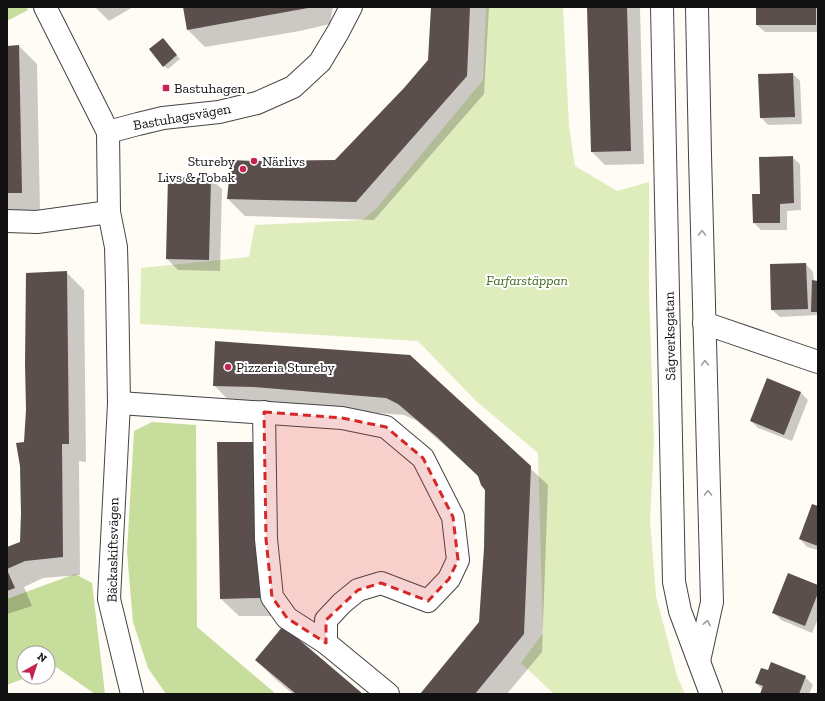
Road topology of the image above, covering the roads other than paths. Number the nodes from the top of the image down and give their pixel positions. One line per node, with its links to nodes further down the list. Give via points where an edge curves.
1 (45, 7): 5 (street)
2 (351, 7): 5 (street, Bastuhagsvägen, via 320,62 293,87 250,105 219,112 163,118)
3 (662, 7): 13 (street, Sågverksgatan, via 674,582 680,611)
4 (697, 7): 8 (street, Sågverksgatan, one-way to 4)
5 (108, 132): 6 (street, Bäckaskiftsvägen)
6 (109, 212): 7 (street, via 38,222); 10 (street, Bäckaskiftsvägen, via 116,254)
7 (7, 221)
8 (704, 323): 9 (street); 13 (street, Sågverksgatan, one-way to 8, via 712,602)
9 (818, 362)
10 (119, 403): 11 (street); 14 (street, Bäckaskiftsvägen, via 109,599)
11 (264, 412): 12 (street, via 266,539 272,597 287,618); 12 (street, via 342,418 386,428 423,458 452,517 458,560 449,579 428,601 381,583 358,590 326,620)
12 (326, 643): 15 (street)
13 (700, 661): 16 (street, Sågverksgatan)
14 (132, 694)
15 (388, 694)
16 (711, 694)

